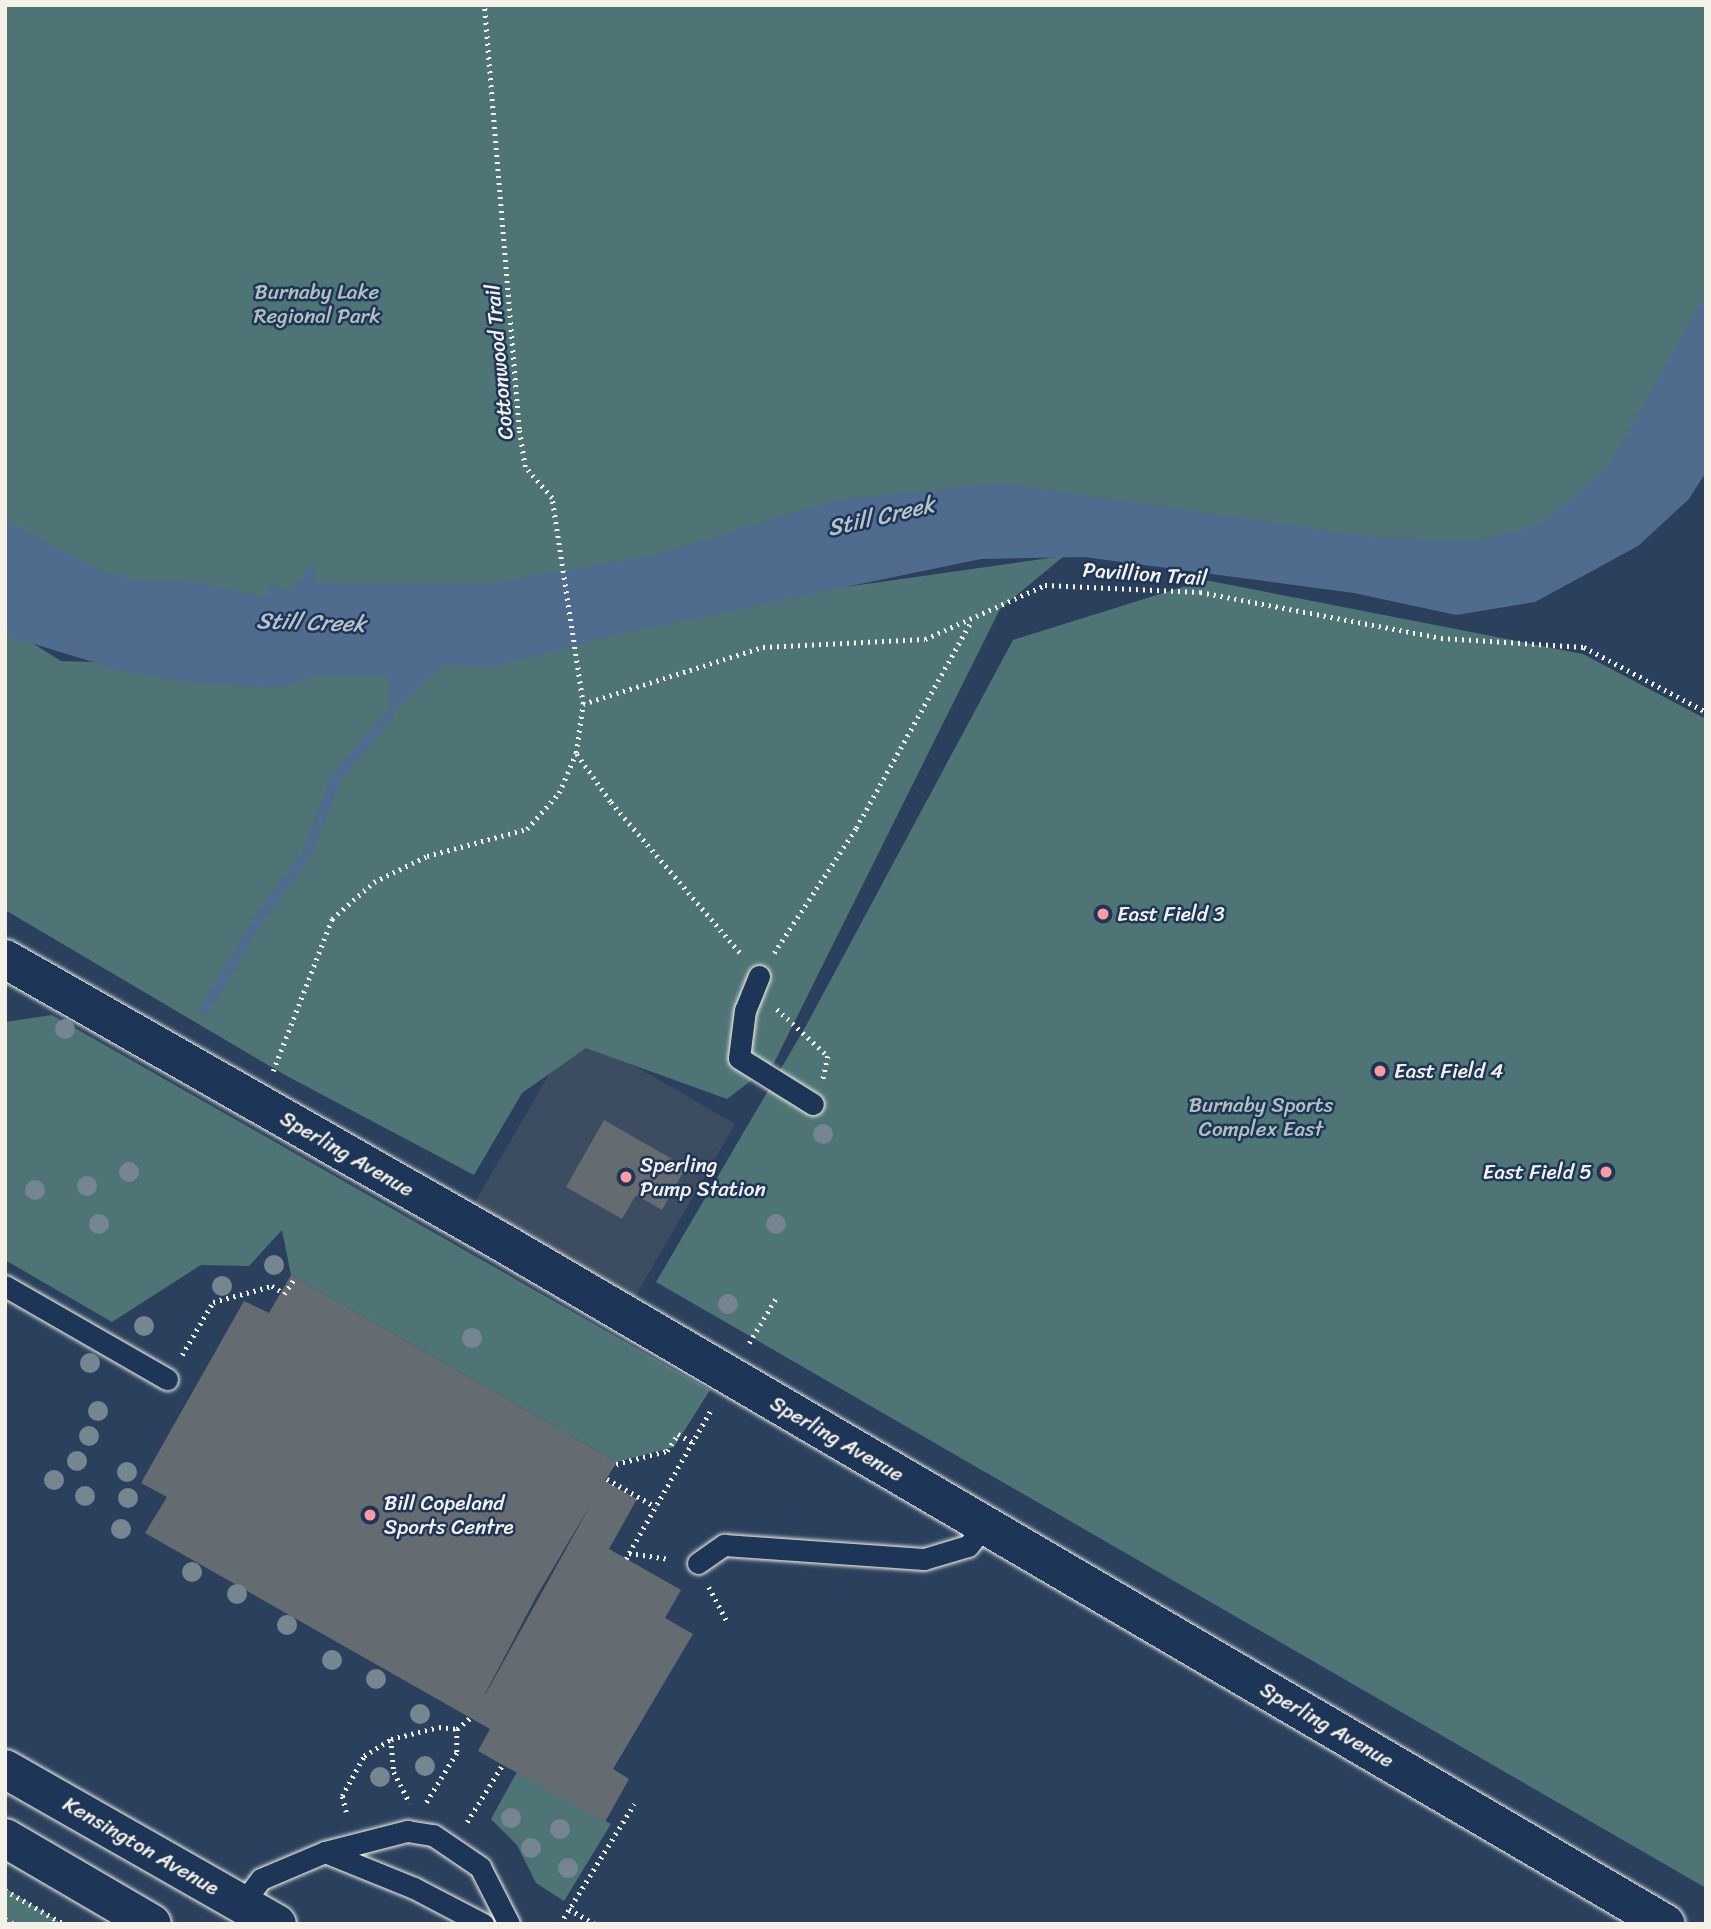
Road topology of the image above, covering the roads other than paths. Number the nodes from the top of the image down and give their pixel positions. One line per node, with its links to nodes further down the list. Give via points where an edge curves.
1 (5, 959): 4 (street, Sperling Avenue)
2 (759, 976): 5 (lane, via 745,1010 739,1058)
3 (5, 991): 4 (street)
4 (62, 991): 8 (street, Sperling Avenue)
5 (816, 1099)
6 (5, 1286): 7 (lane)
7 (167, 1379)
8 (985, 1525): 9 (lane, via 968,1546 924,1559 724,1545); 18 (street, Sperling Avenue)
9 (698, 1563)
10 (5, 1769): 13 (street, Kensington Avenue)
11 (5, 1838): 14 (street)
12 (325, 1852): 13 (lane, via 261,1879); 16 (lane, via 414,1888); 17 (lane, via 407,1831 433,1835 480,1867)
13 (242, 1904): 15 (street, Kensington Avenue)
14 (152, 1924)
15 (277, 1924)
16 (483, 1924)
17 (509, 1924)
18 (1666, 1924)

